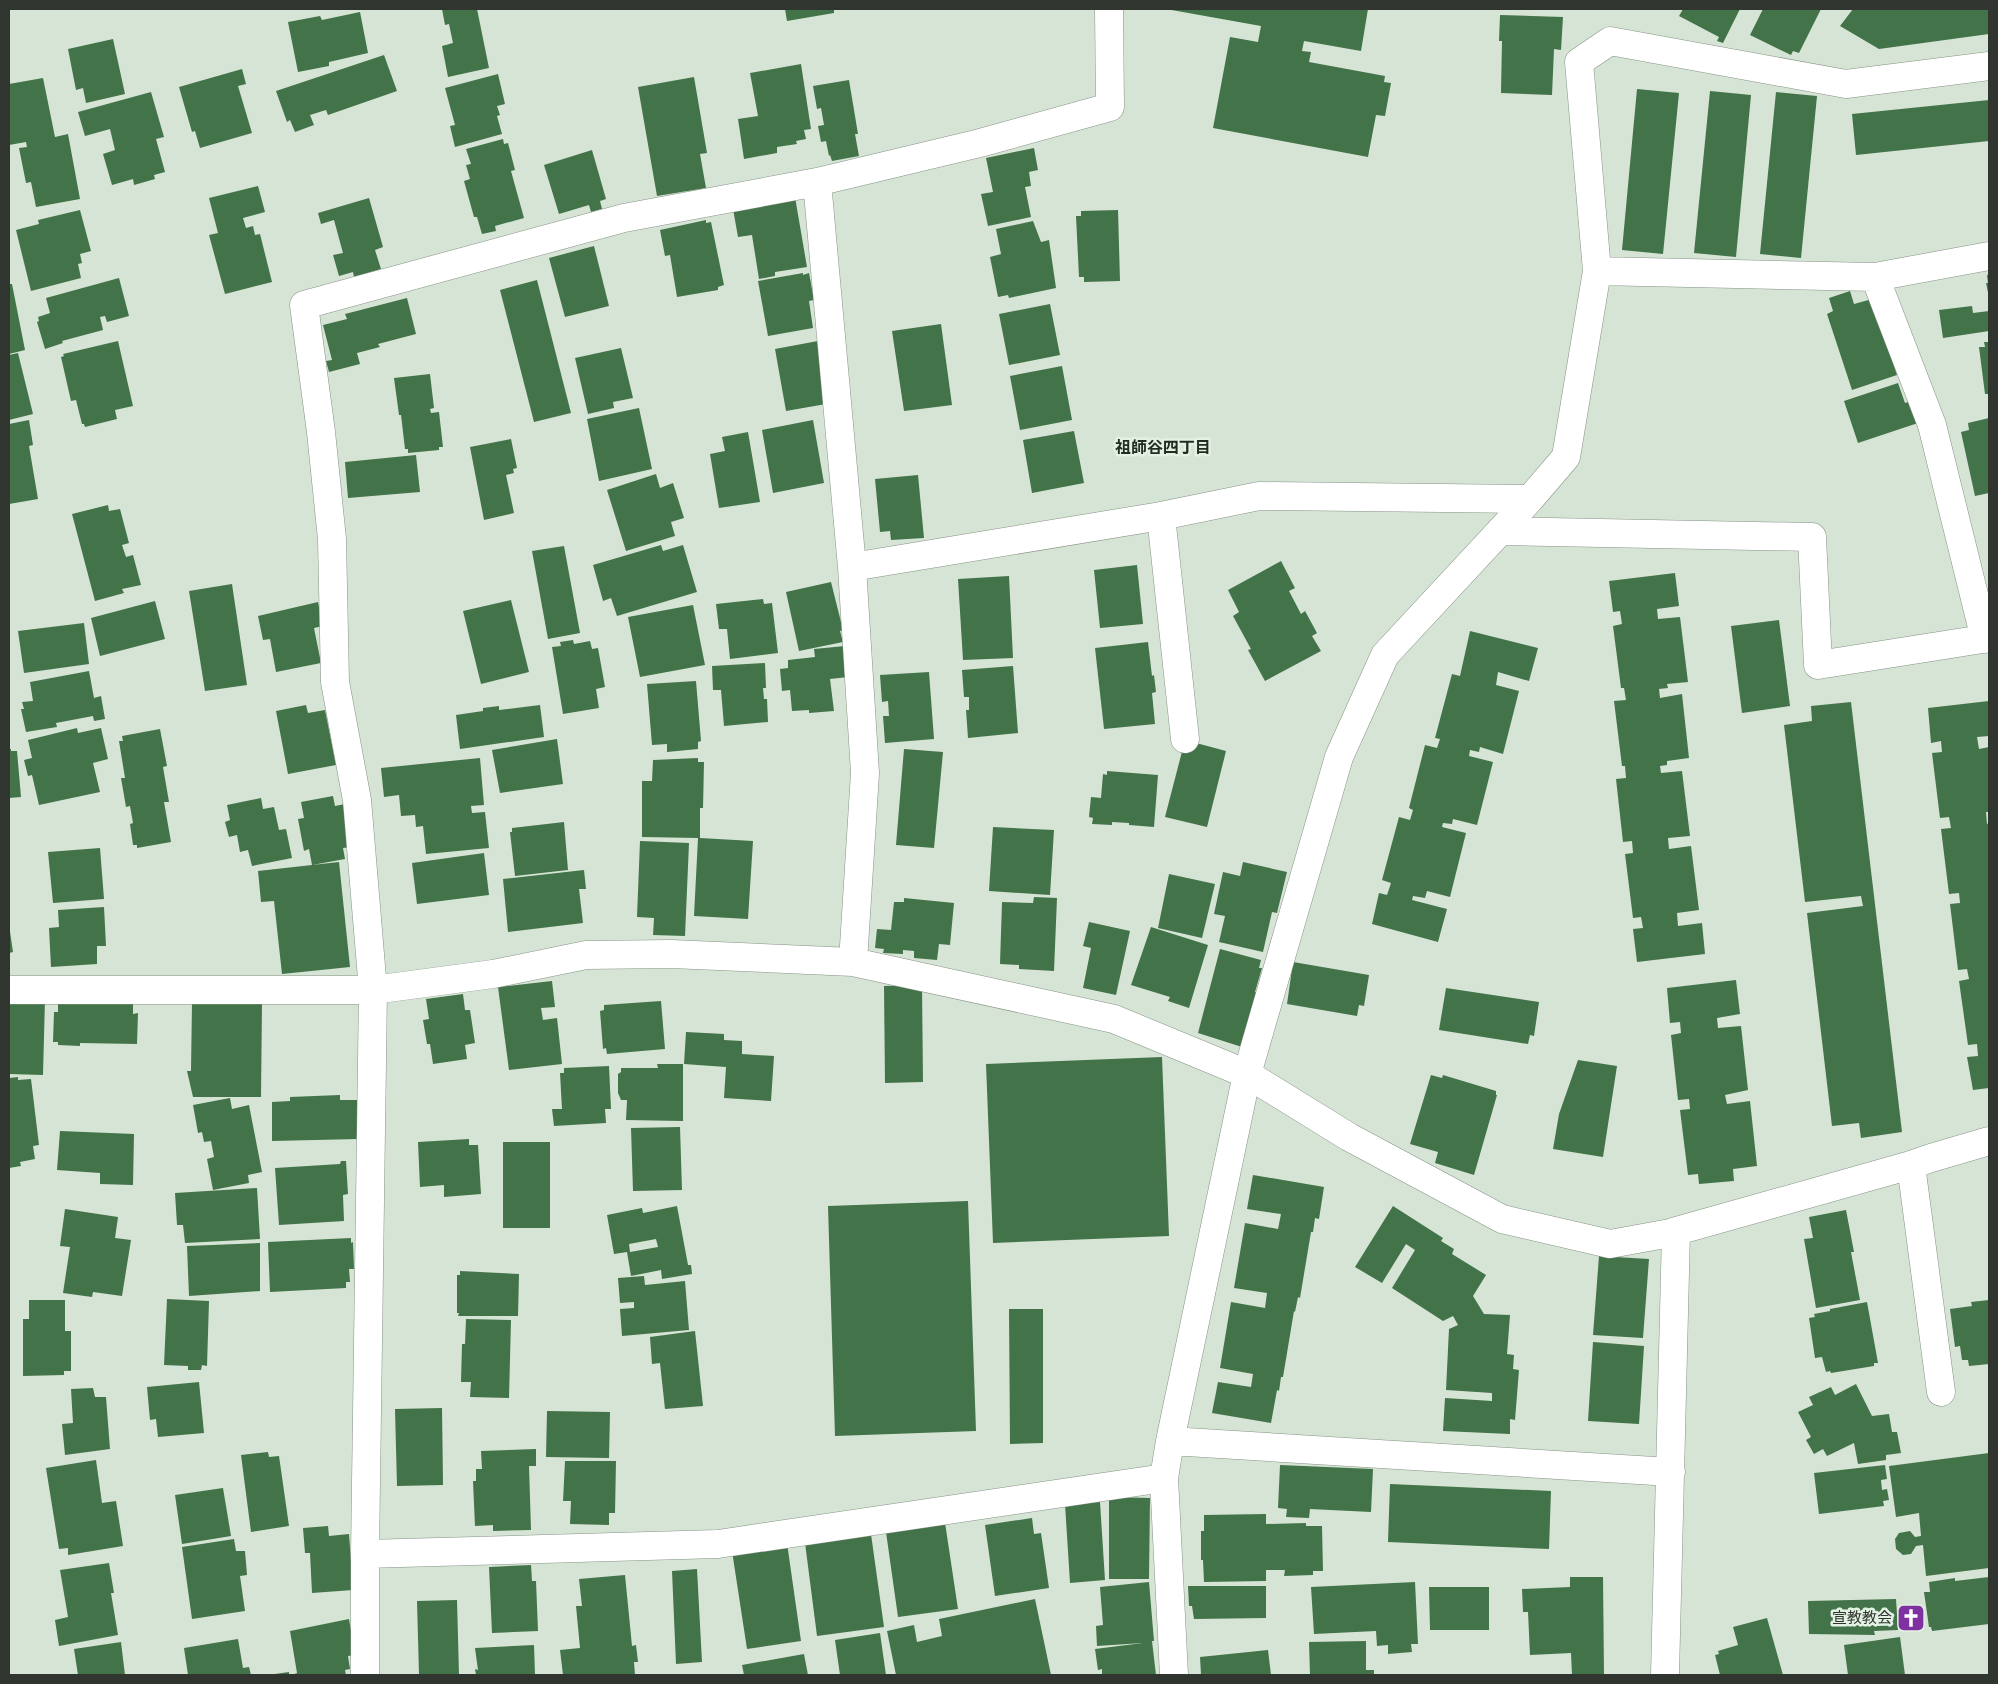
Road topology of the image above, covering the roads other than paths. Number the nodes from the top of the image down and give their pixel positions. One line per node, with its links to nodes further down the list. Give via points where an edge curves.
1 (1109, 9): 3 (street, via 1110,107 980,143)
2 (1989, 66): 5 (street, via 1846,84 1610,41 1579,62)
3 (816, 182): 10 (street); 15 (street, via 624,218 304,305 332,539 335,682 357,800)
4 (1989, 256): 6 (street)
5 (1597, 271): 6 (street); 7 (street, via 1566,457)
6 (1875, 277): 11 (street, via 1932,425)
7 (1530, 499): 8 (street, via 1259,496); 9 (street)
8 (1161, 516): 10 (street); 12 (street)
9 (1500, 531): 11 (street, via 1812,537 1818,665); 16 (street, via 1386,655 1339,757)
10 (852, 567): 13 (street, via 864,773)
11 (1987, 638)
12 (1185, 738)
13 (853, 962): 15 (street, via 671,954 586,955 493,974); 16 (street, via 1114,1019)
14 (9, 990): 15 (street)
15 (373, 990): 24 (street)
16 (1247, 1074): 19 (street, via 1350,1138 1502,1218 1610,1244); 21 (street)
17 (1989, 1141): 18 (street)
18 (1912, 1166): 19 (street); 20 (street)
19 (1675, 1232): 22 (street)
20 (1942, 1392)
21 (1170, 1441): 22 (street); 23 (street)
22 (1671, 1472): 27 (street)
23 (1164, 1478): 24 (street, via 718,1544); 26 (street)
24 (365, 1554): 25 (street)
25 (365, 1675)
26 (1174, 1675)
27 (1665, 1675)

